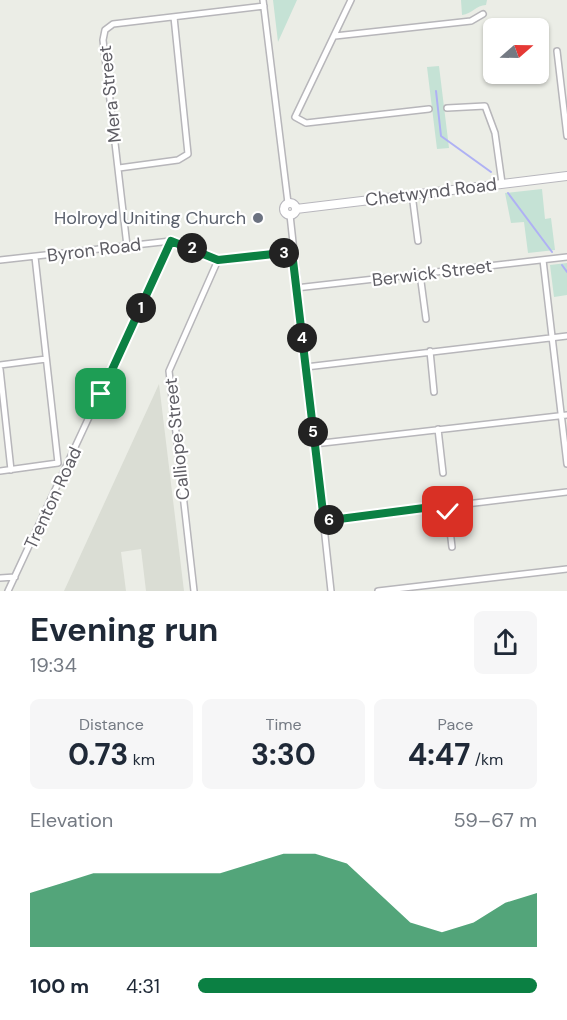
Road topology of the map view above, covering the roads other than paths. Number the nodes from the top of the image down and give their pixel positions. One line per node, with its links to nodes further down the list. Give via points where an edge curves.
1 (351, 0): 5 (street)
2 (263, 3): 4 (street, Mera Street); 14 (street)
3 (483, 14): 5 (street, via 471,21)
4 (174, 17): 10 (street, via 188,154 178,160); 10 (street, Mera Street, via 113,24 105,30)
5 (335, 36): 8 (street, via 295,117 306,123)
6 (557, 51): 9 (street)
7 (447, 108): 12 (street, via 485,106 495,133)
8 (429, 109)
9 (567, 136)
10 (119, 168): 18 (street, Mera Street)
11 (567, 176): 12 (street, Chetwynd Road)
12 (502, 183): 13 (street, Chetwynd Road)
13 (412, 194): 15 (street, Chetwynd Road); 17 (street)
14 (288, 203): 15 (street, via 293,204)
15 (293, 212): 19 (street)
16 (171, 241): 18 (street, Byron Road); 23 (street, Byron Road); 40 (street, Trenton Road)
17 (418, 241)
18 (128, 246): 20 (street, Byron Road)
19 (292, 252): 23 (street, Byron Road); 26 (street)
20 (35, 257): 22 (street, Byron Road); 31 (street)
21 (567, 257): 24 (street, Berwick Street)
22 (0, 260)
23 (218, 260): 54 (street, Calliope Street, via 169,372)
24 (543, 260): 25 (street, Berwick Street); 29 (street)
25 (420, 274): 26 (street, Berwick Street); 27 (street)
26 (296, 288): 33 (street)
27 (426, 319)
28 (567, 336): 29 (street)
29 (552, 337): 30 (street); 35 (street)
30 (430, 351): 33 (street); 34 (street)
31 (46, 359): 32 (street); 38 (street)
32 (0, 367): 41 (street)
33 (306, 367): 37 (street)
34 (434, 392)
35 (564, 415): 36 (street); 39 (street)
36 (438, 429): 37 (street); 43 (street)
37 (314, 444): 46 (street)
38 (58, 463): 40 (street); 41 (street)
39 (567, 464)
40 (66, 469): 49 (street, Trenton Road)
41 (11, 470): 42 (street)
42 (0, 471)
43 (443, 473)
44 (567, 492): 45 (street)
45 (447, 505): 46 (street); 47 (street)
46 (324, 521): 55 (street)
47 (452, 547)
48 (567, 571): 51 (street)
49 (15, 577): 50 (street); 53 (street, Trenton Road)
50 (0, 578)
51 (458, 582): 52 (street); 56 (street)
52 (459, 590)
53 (8, 591)
54 (194, 591)
55 (332, 591)
56 (378, 591)

